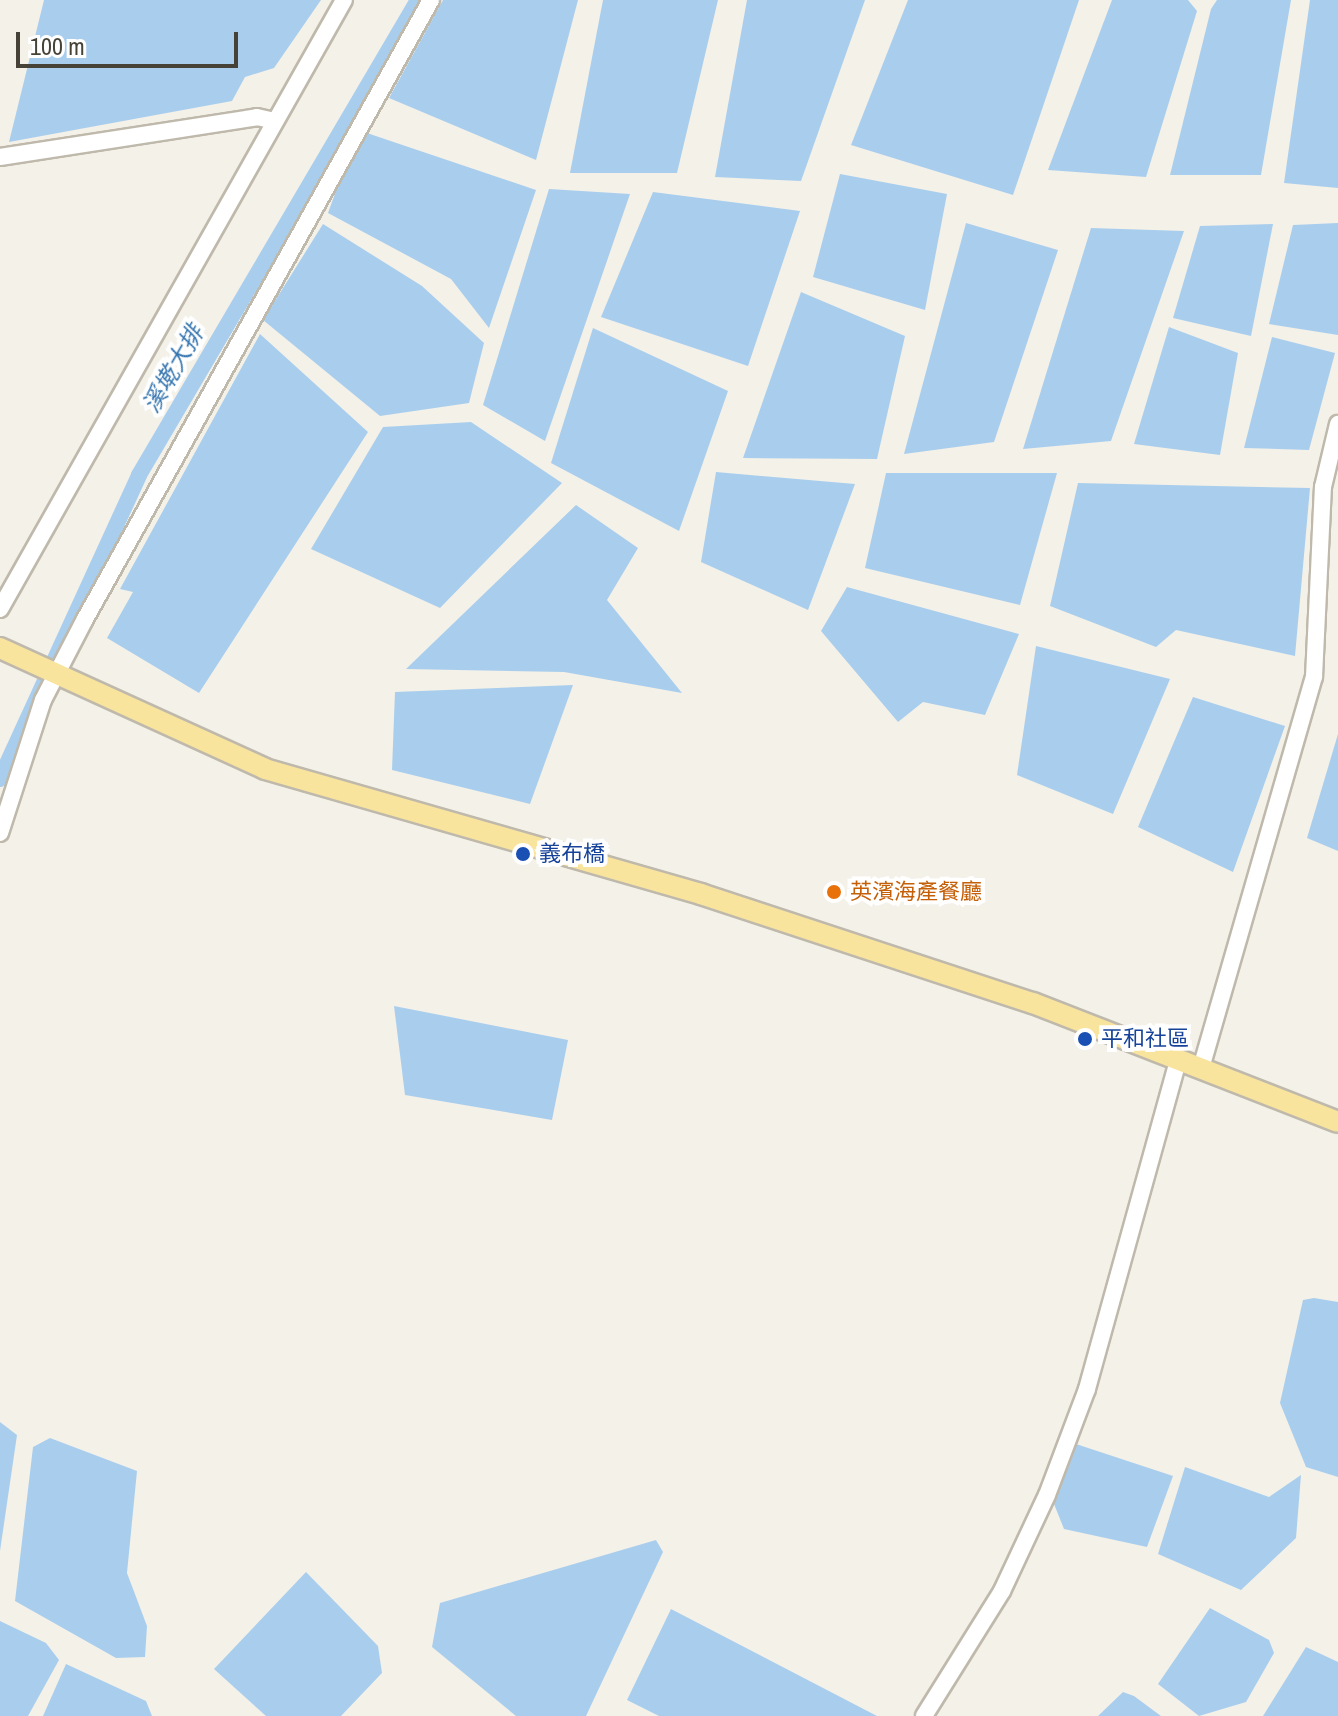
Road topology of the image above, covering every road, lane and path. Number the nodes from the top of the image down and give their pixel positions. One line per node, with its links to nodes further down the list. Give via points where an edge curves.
1 (344, 0): 3 (lane)
2 (431, 0): 8 (lane)
3 (274, 121): 4 (lane, via 257,117); 6 (lane)
4 (0, 157)
5 (1338, 424): 11 (lane, via 1323,487 1314,677)
6 (0, 609)
7 (0, 648): 8 (main road)
8 (52, 674): 9 (lane); 10 (main road, via 265,769 701,894 1033,1003)
9 (0, 833)
10 (1178, 1060): 11 (main road); 13 (lane, via 1087,1389 1047,1495 1002,1591)
11 (1201, 1068): 12 (main road)
12 (1338, 1122)
13 (924, 1716)

